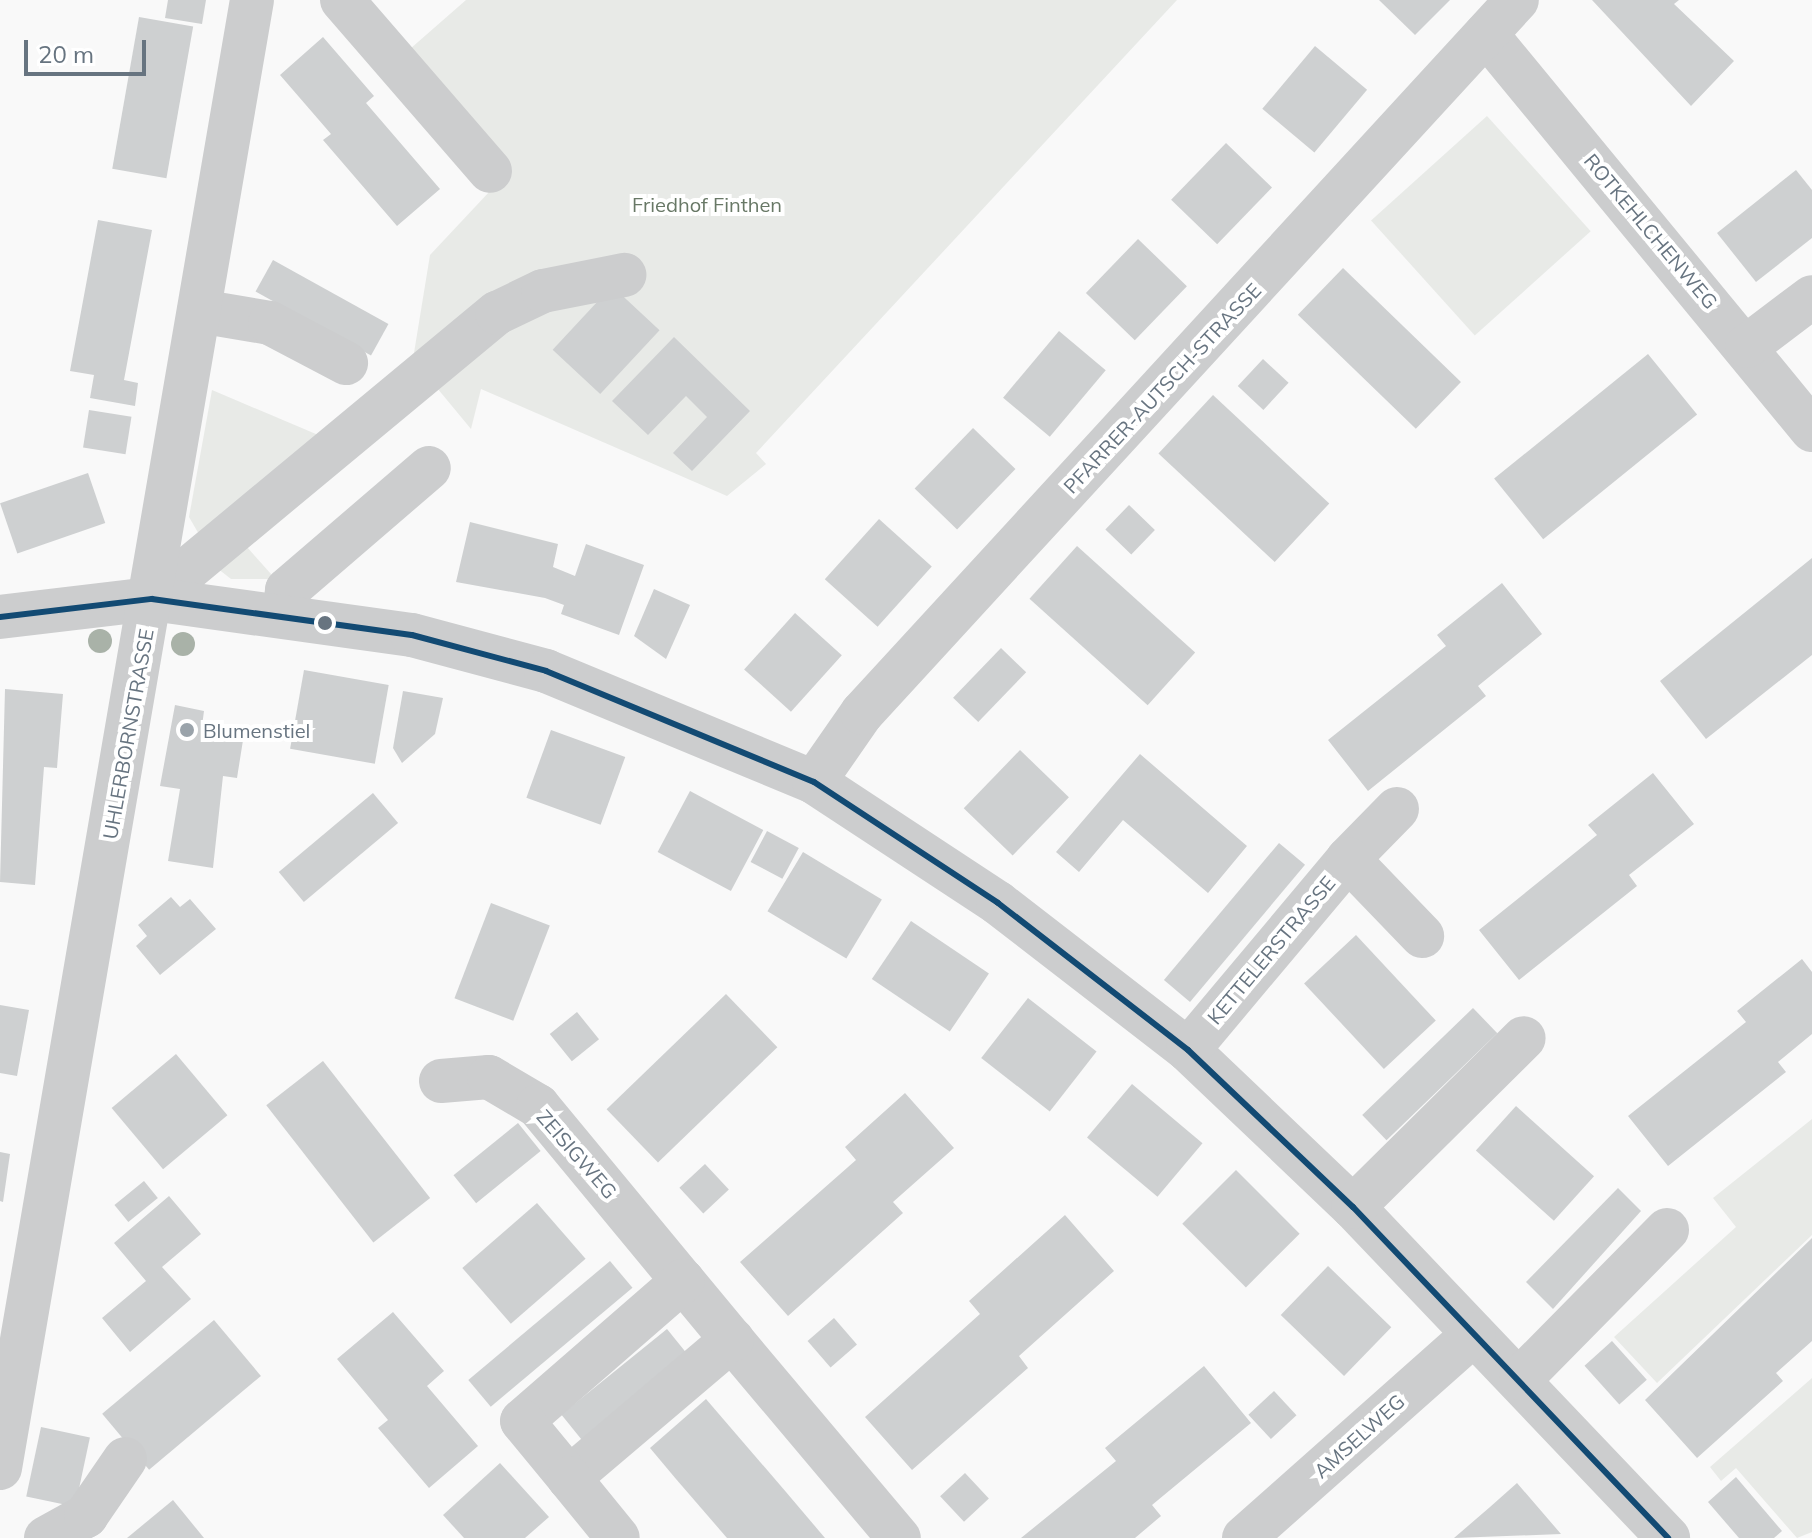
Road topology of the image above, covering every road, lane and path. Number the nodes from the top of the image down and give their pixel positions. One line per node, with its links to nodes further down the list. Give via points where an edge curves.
1 (252, 0): 8 (street, UHLERBORNSTRASSE)
2 (342, 0): 5 (street)
3 (1517, 0): 4 (street, PFARRER-AUTSCH-STRASSE)
4 (1486, 34): 9 (street, ROTKEHLCHENWEG); 16 (street, PFARRER-AUTSCH-STRASSE, via 862,713)
5 (490, 171)
6 (624, 275): 13 (street, via 543,291 497,313)
7 (1812, 297): 9 (street)
8 (199, 311): 10 (street, via 270,323); 13 (street, UHLERBORNSTRASSE)
9 (1747, 346): 11 (street, ROTKEHLCHENWEG)
10 (346, 363)
11 (1812, 430)
12 (429, 468): 14 (street, via 287,590)
13 (152, 599): 14 (street); 15 (street); 30 (street, UHLERBORNSTRASSE)
14 (284, 615): 16 (street, via 412,635 546,671)
15 (0, 617)
16 (814, 782): 21 (street, via 998,903)
17 (1397, 809): 18 (street)
18 (1348, 859): 19 (street, KETTELERSTRASSE); 21 (street, KETTELERSTRASSE)
19 (1422, 936)
20 (1524, 1038): 23 (street)
21 (1188, 1050): 23 (street)
22 (441, 1081): 25 (street, ZEISIGWEG, via 489,1077 538,1106)
23 (1353, 1207): 26 (street)
24 (1667, 1230): 28 (street)
25 (683, 1281): 27 (street, ZEISIGWEG); 31 (street, via 522,1421)
26 (1474, 1334): 28 (street); 35 (street, AMSELWEG)
27 (732, 1340): 31 (street); 34 (street, ZEISIGWEG)
28 (1521, 1378): 36 (street)
29 (125, 1459): 32 (street, via 86,1516)
30 (0, 1468)
31 (569, 1478): 33 (street)
32 (46, 1538)
33 (618, 1538)
34 (899, 1538)
35 (1244, 1538)
36 (1668, 1538)

